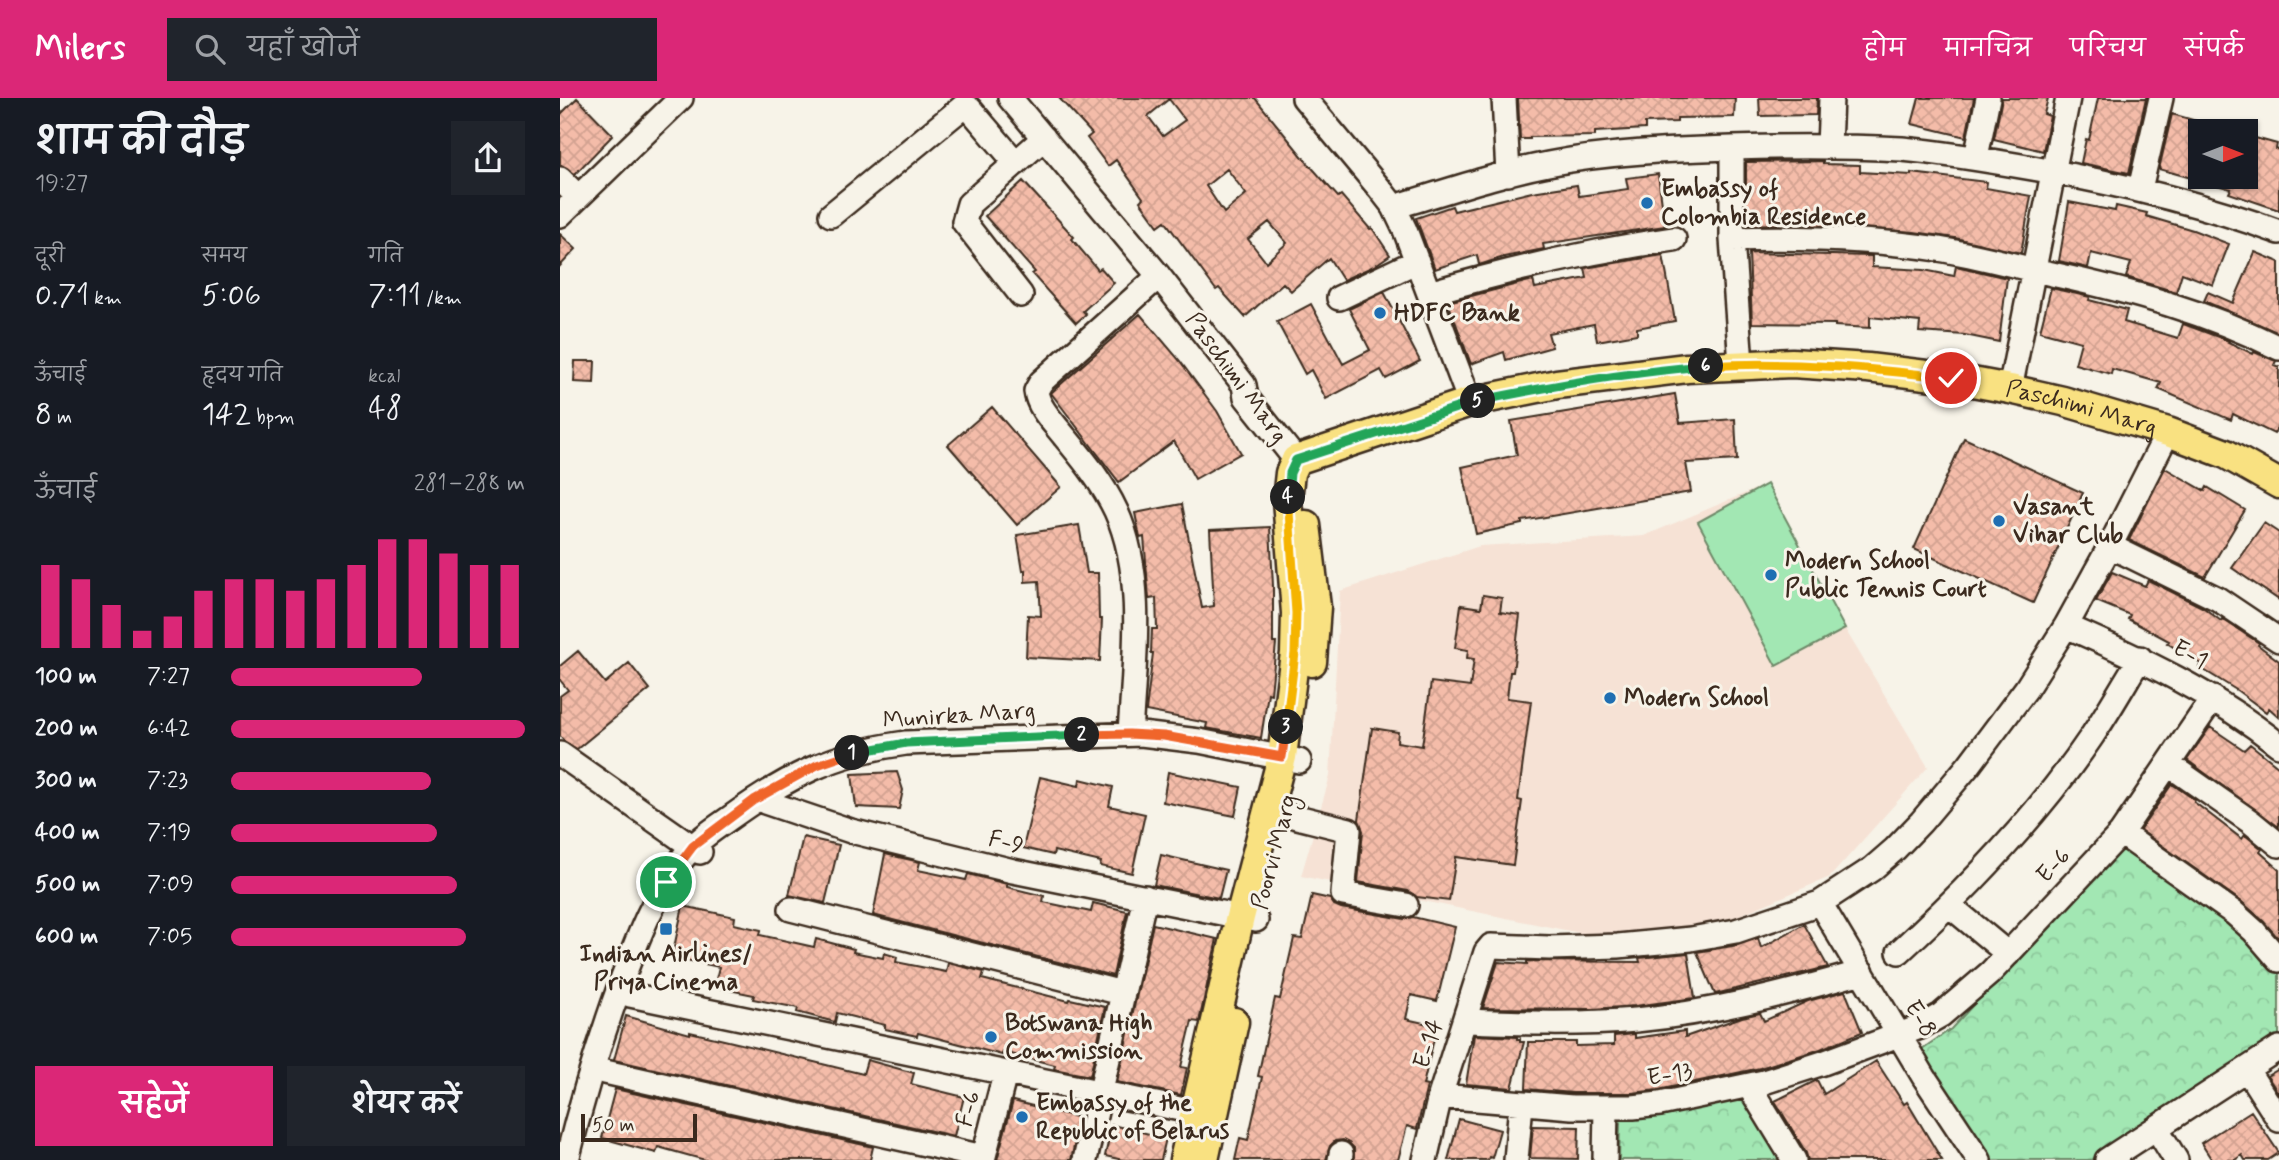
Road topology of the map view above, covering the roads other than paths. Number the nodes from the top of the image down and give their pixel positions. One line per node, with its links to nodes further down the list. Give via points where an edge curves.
1 (681, 98): 18 (street)
2 (1010, 98): 9 (street, Paschimi Marg)
3 (1304, 98): 19 (street)
4 (1504, 98): 15 (street)
5 (1830, 98): 10 (street)
6 (1988, 98): 12 (street)
7 (2068, 98): 14 (street)
8 (2161, 98): 17 (street)
9 (1044, 138): 13 (street); 27 (street, Paschimi Marg)
10 (1829, 146): 11 (street); 12 (street)
11 (1732, 148): 15 (street, via 1583,158); 24 (street)
12 (1976, 158): 14 (street)
13 (1016, 163): 21 (street, via 970,109 961,107); 29 (street, via 969,204 964,222)
14 (2055, 172): 17 (street); 26 (street)
15 (1508, 174): 19 (street)
16 (560, 179): 18 (street)
17 (2140, 189): 22 (street)
18 (578, 197): 20 (street)
19 (1394, 207): 25 (street)
20 (560, 215)
21 (831, 215)
22 (2279, 232)
23 (1674, 239): 28 (street, via 1573,255)
24 (1732, 239): 26 (street, via 1875,242); 32 (street)
25 (1417, 261): 28 (street); 30 (street)
26 (2033, 270): 31 (street, via 2178,306); 33 (street)
27 (1159, 276): 36 (street, Paschimi Marg, via 1244,385 1256,390); 43 (street, via 1036,391 1041,405 1097,478 1128,542 1135,610)
28 (1429, 293): 34 (street)
29 (1020, 295)
30 (1339, 298)
31 (2279, 348)
32 (1741, 364): 33 (main road, Paschimi Marg, via 1868,368); 34 (main road, Paschimi Marg, via 1642,372)
33 (2010, 388): 35 (main road, Paschimi Marg)
34 (1470, 402): 36 (main road, Paschimi Marg)
35 (2168, 432): 37 (main road, Paschimi Marg, via 2226,454); 38 (street)
36 (1301, 458): 46 (main road, Poorvi Marg, via 1316,607 1309,694)
37 (2279, 484)
38 (2110, 546): 39 (street); 40 (street, via 2210,595)
39 (2066, 626): 41 (street, E-1); 54 (street, via 1997,730 1920,822 1872,869)
40 (2279, 640)
41 (2140, 658): 42 (street, E-1); 56 (street, via 2094,734 2049,795)
42 (2213, 698): 44 (street, E-1); 47 (street, E-6)
43 (1129, 734): 46 (street, Munirka Marg, via 1199,741); 52 (street, Munirka Marg, via 906,743 841,756 754,800)
44 (2279, 745)
45 (560, 754): 52 (street)
46 (1289, 764): 48 (street, Munirka Marg, via 1139,742 897,753 837,764); 49 (main road, Poorvi Marg); 58 (main road, Poorvi Marg)
47 (2168, 764): 50 (street, E-6); 51 (street)
48 (765, 802): 52 (street, Munirka Marg); 53 (street, F-9, via 851,831 973,862)
49 (1285, 814): 55 (street, via 1349,830 1343,894); 58 (main road, Poorvi Marg)
50 (2121, 833): 60 (street, E-6); 61 (street, via 2234,913)
51 (2279, 845)
52 (696, 849): 64 (street, Munirka Marg, via 673,890); 80 (street, Munirka Marg, via 666,882 635,944 608,1016)
53 (1145, 897): 58 (street, F-9); 63 (street)
54 (1820, 903): 62 (street, E-8); 65 (street, E-14, via 1736,931 1691,939 1605,947 1491,946)
55 (1406, 905)
56 (1949, 905): 59 (street); 60 (street)
57 (791, 909): 63 (street)
58 (1248, 918): 76 (main road, Poorvi Marg)
59 (1899, 952)
60 (2008, 954): 66 (street, E-6, via 1941,1015)
61 (2279, 960)
62 (1862, 972): 65 (street, via 1744,1002 1665,1016); 66 (street, E-8)
63 (1122, 993): 72 (street)
64 (630, 995): 69 (street, Munirka Marg); 70 (street)
65 (1464, 1021): 73 (street, E-14)
66 (1900, 1036): 71 (street, E-13); 88 (street, E-8)
67 (2279, 1048): 68 (street)
68 (2247, 1070): 77 (street); 78 (street)
69 (606, 1072): 79 (street); 80 (street, Munirka Marg)
70 (1005, 1074): 72 (street); 79 (street, F-6)
71 (1749, 1086): 75 (street, E-13, via 1660,1104); 87 (street)
72 (1102, 1093): 76 (street); 81 (street)
73 (1440, 1096): 74 (street, E-13); 84 (street, E-14)
74 (1521, 1104): 75 (street, E-13); 85 (street)
75 (1605, 1108): 86 (street)
76 (1203, 1114): 82 (main road, Poorvi Marg); 83 (main road, Poorvi Marg)
77 (2279, 1120)
78 (2157, 1129): 89 (street); 90 (street)
79 (983, 1158)
80 (571, 1159)
81 (1085, 1160)
82 (1184, 1160)
83 (1205, 1160)
84 (1425, 1160)
85 (1516, 1160)
86 (1605, 1160)
87 (1794, 1160)
88 (1979, 1160)
89 (2107, 1160)
90 (2176, 1160)

